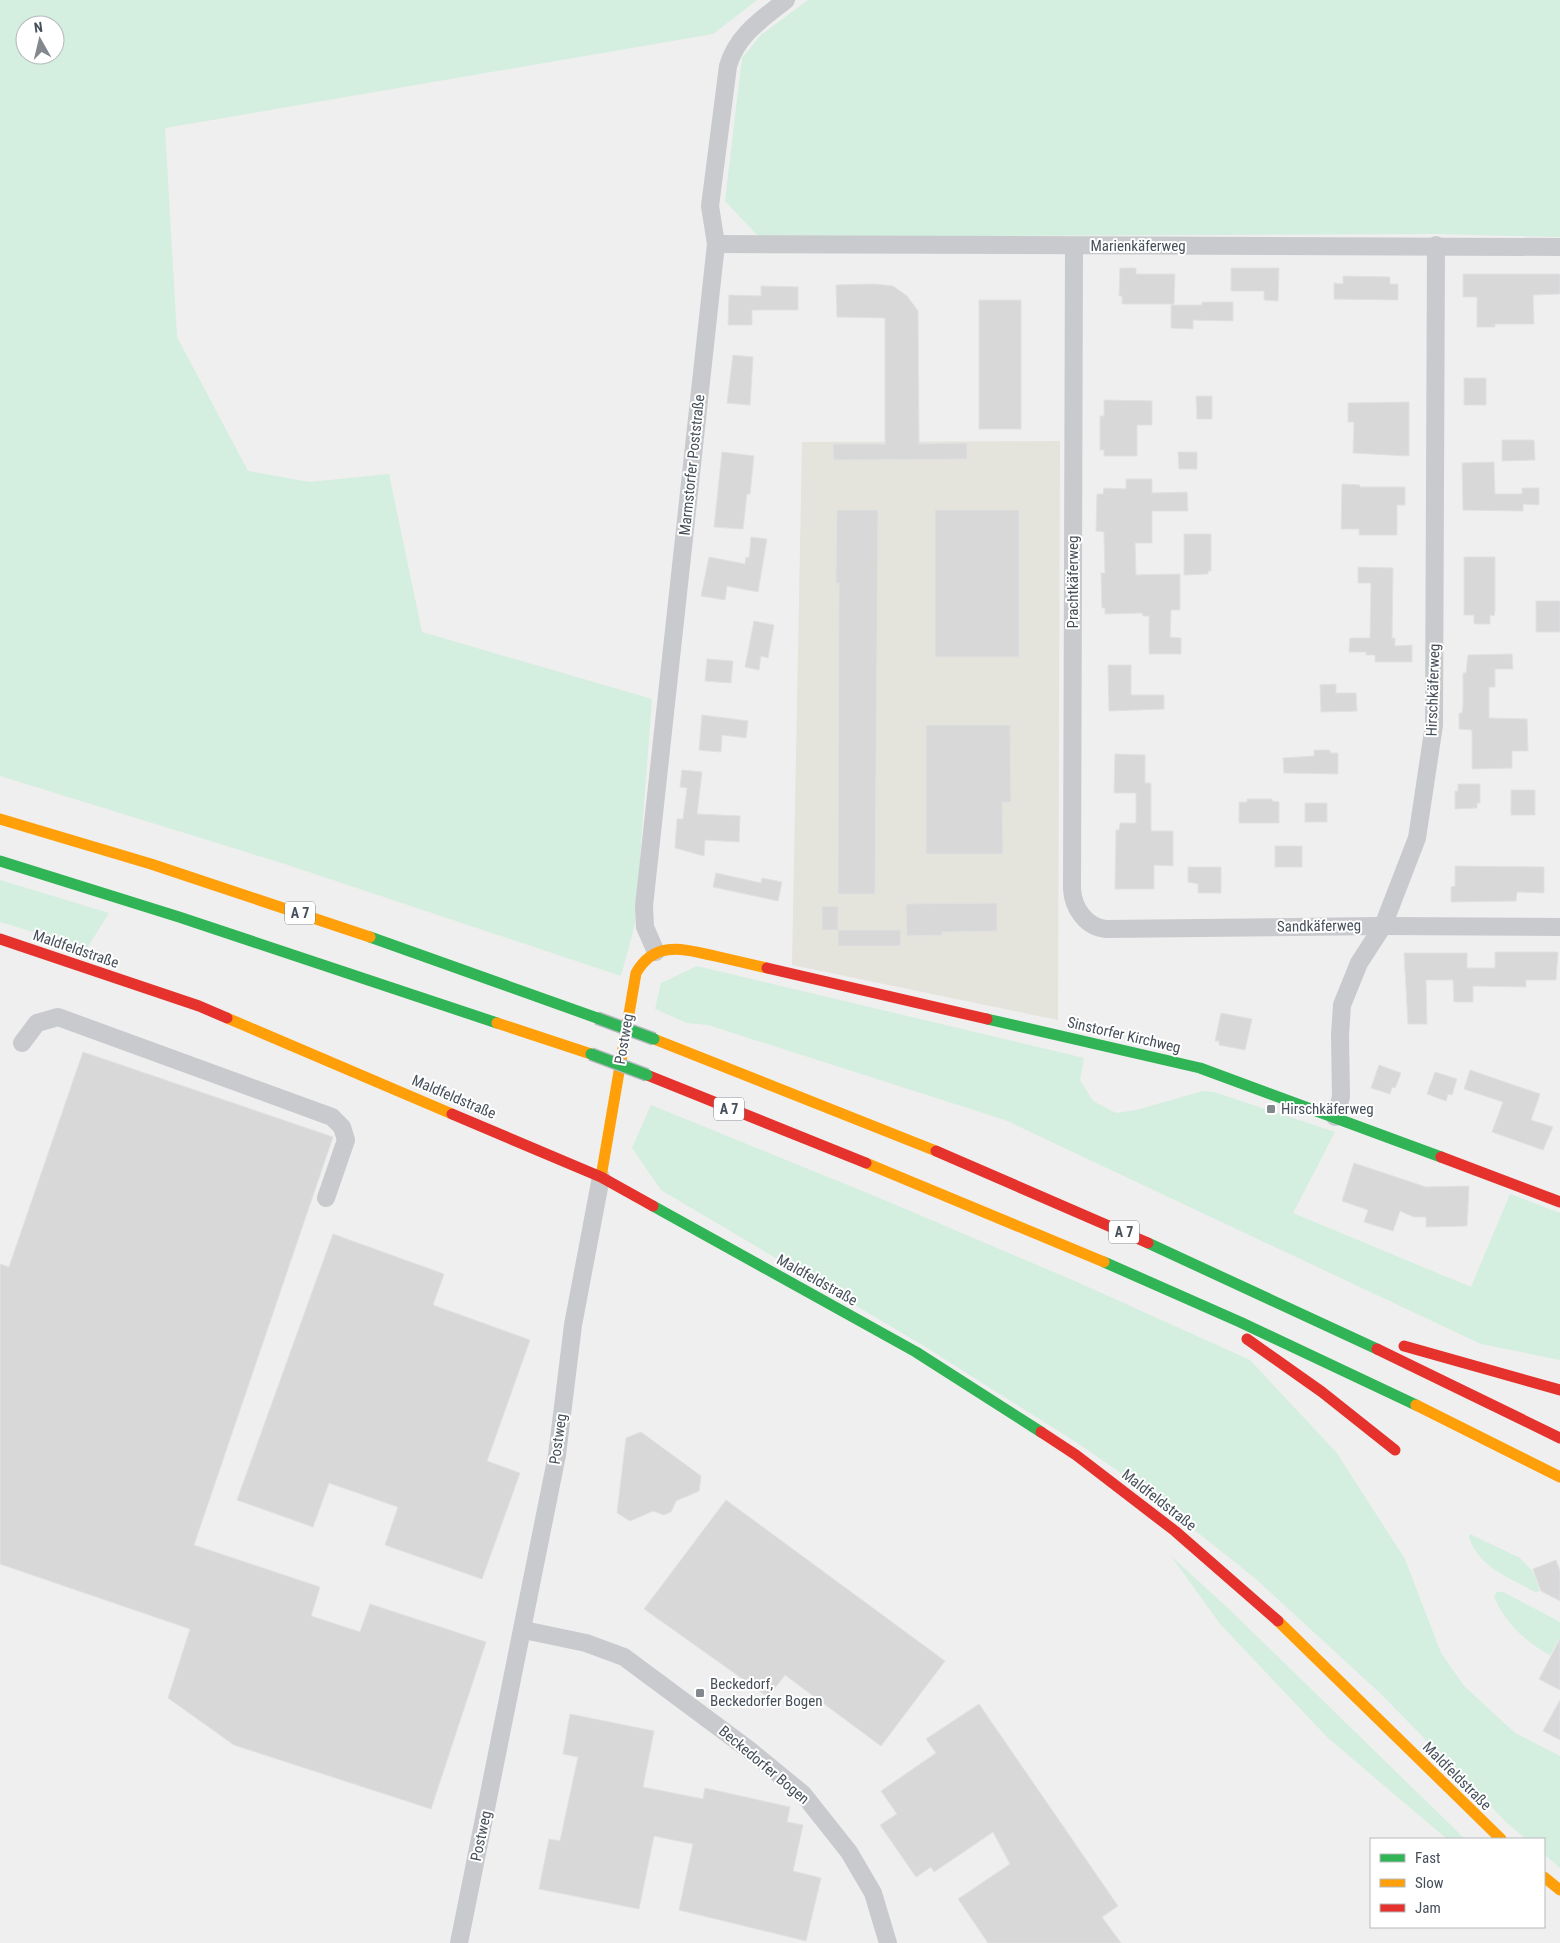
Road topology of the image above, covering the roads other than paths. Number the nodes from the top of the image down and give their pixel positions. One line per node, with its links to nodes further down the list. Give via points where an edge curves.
1 (786, 0): 2 (street, Marmstorfer Poststraße, via 745,32 732,50 710,206)
2 (716, 244): 4 (street, Marienkäferweg); 12 (street, Marmstorfer Poststraße, via 644,906 645,927)
3 (1436, 245): 4 (street, Marienkäferweg); 5 (street, Marienkäferweg); 9 (street, Hirschkäferweg, via 1434,725 1417,838)
4 (1074, 246): 8 (street, Prachtkäferweg, via 1072,889 1074,902)
5 (1560, 247)
6 (0, 819): 19 (main road, A 7, bridge, via 203,881 397,946 654,1039 925,1146)
7 (0, 861): 18 (main road, A 7, bridge, via 591,1054 914,1183)
8 (1083, 916): 9 (street, Sandkäferweg, via 1094,926 1106,929)
9 (1384, 926): 10 (street, Sandkäferweg); 14 (street, Hirschkäferweg, via 1359,963 1342,1004 1341,1096)
10 (1560, 927)
11 (0, 939): 15 (main road, Maldfeldstraße, via 199,1006)
12 (662, 950): 14 (main road, Sinstorfer Kirchweg, via 683,949 1200,1068); 15 (main road, Postweg, via 644,960 636,973)
13 (22, 1043): 16 (street, via 37,1023 58,1017 332,1117 342,1127 346,1140)
14 (1335, 1117): 17 (main road, Sinstorfer Kirchweg)
15 (602, 1177): 24 (street, Postweg, via 574,1325 557,1455); 25 (main road, Maldfeldstraße, via 916,1352 1076,1455 1175,1531 1275,1618)
16 (326, 1198)
17 (1560, 1202)
18 (1193, 1300): 22 (main road, via 1317,1388); 23 (main road, A 7)
19 (1321, 1320): 20 (main road, via 1467,1366); 21 (main road, A 7)
20 (1560, 1390)
21 (1560, 1438)
22 (1395, 1450)
23 (1560, 1477)
24 (524, 1630): 28 (street, Postweg); 29 (street, Beckedorfer Bogen, via 586,1643 624,1657 803,1794 849,1852 873,1893)
25 (1500, 1838)
26 (1545, 1878): 27 (main road)
27 (1560, 1890)
28 (459, 1943)
29 (888, 1943)

